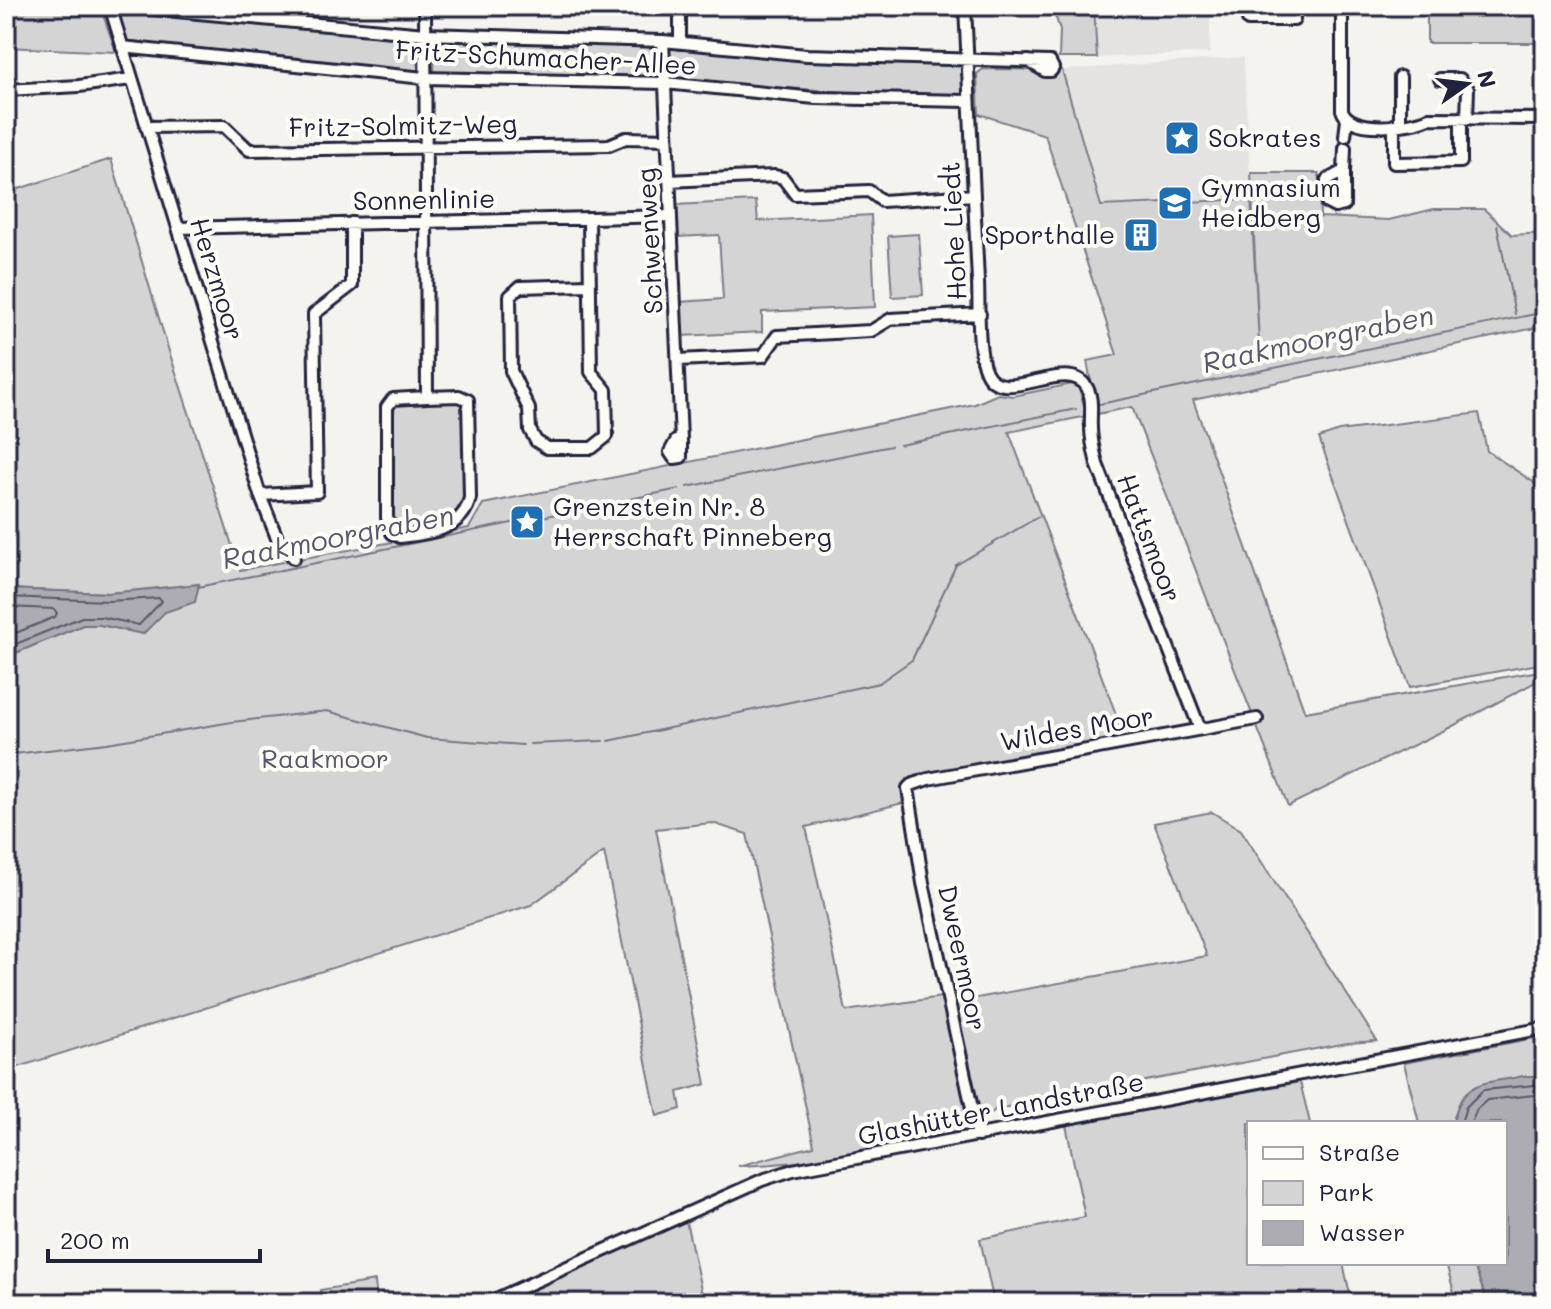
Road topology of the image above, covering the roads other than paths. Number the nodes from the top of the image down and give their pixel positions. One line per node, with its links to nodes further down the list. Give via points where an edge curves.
1 (110, 6): 13 (street, Herzmoor)
2 (122, 6): 9 (street, Fritz-Schumacher-Allee)
3 (425, 6): 10 (street)
4 (680, 6): 12 (street)
5 (965, 6): 14 (street, Hohe Liedt)
6 (1248, 6): 7 (street, via 1248,20 1294,20)
7 (1294, 6)
8 (1342, 6): 24 (street, via 1342,110)
9 (185, 9): 10 (street, Fritz-Schumacher-Allee)
10 (425, 34): 11 (street, Fritz-Schumacher-Allee); 17 (street)
11 (663, 41): 12 (street, Fritz-Schumacher-Allee); 20 (street, Schwenweg)
12 (680, 43): 14 (street, Fritz-Schumacher-Allee, via 807,55)
13 (122, 47): 17 (street, Fritz-Schumacher-Allee); 18 (street, Herzmoor)
14 (967, 59): 15 (street, Fritz-Schumacher-Allee); 22 (street, Hohe Liedt)
15 (1028, 61)
16 (1400, 77): 26 (street)
17 (424, 78): 20 (street, Fritz-Schumacher-Allee); 30 (street)
18 (131, 79): 21 (street); 27 (street, Herzmoor)
19 (1440, 79): 23 (street, via 1460,79 1468,89)
20 (665, 83): 22 (street, Fritz-Schumacher-Allee, via 815,98); 29 (street, Schwenweg)
21 (6, 90)
22 (969, 101): 34 (street, Hohe Liedt)
23 (1464, 118): 25 (street); 26 (street); 26 (street, via 1461,162 1394,163)
24 (1347, 119): 26 (street, via 1361,125); 28 (street)
25 (1545, 119)
26 (1397, 125)
27 (146, 127): 30 (street, Fritz-Solmitz-Weg, via 224,126 249,150); 39 (street, Herzmoor)
28 (1345, 136)
29 (667, 139): 30 (street, Fritz-Solmitz-Weg, via 626,138 609,145); 33 (street, Schwenweg)
30 (424, 146): 37 (street)
31 (1345, 148): 32 (street)
32 (1344, 171)
33 (669, 181): 34 (street, via 775,176 795,194 869,191 882,201); 35 (street, Schwenweg)
34 (974, 195): 41 (street, Hohe Liedt)
35 (671, 216): 36 (street, Sonnenlinie); 42 (street, Schwenweg)
36 (589, 218): 37 (street, Sonnenlinie); 40 (street)
37 (425, 221): 38 (street, Sonnenlinie); 44 (street)
38 (352, 223): 39 (street, Sonnenlinie); 46 (street, via 352,285 314,314 317,492)
39 (178, 228): 46 (street, Herzmoor)
40 (589, 285): 40 (street, via 591,372 606,390 607,436 592,448 547,448 530,430 529,409 511,371 510,296 520,287)
41 (980, 314): 42 (street, via 891,319 871,331 777,336 763,356); 43 (street, Hohe Liedt, via 984,365 997,384)
42 (678, 360): 45 (street, Schwenweg)
43 (1061, 377): 49 (street, Hattsmoor, via 1078,379 1088,390 1097,464)
44 (427, 397): 44 (street, via 393,399 387,407 387,518 392,533 400,537 451,526 465,513 470,498 468,400)
45 (681, 439)
46 (260, 495): 47 (street, Herzmoor, via 277,538)
47 (294, 558)
48 (1257, 719): 49 (street, Wildes Moor)
49 (1200, 729): 50 (street, Wildes Moor, via 928,779)
50 (908, 788): 52 (street, Dweermoor, via 923,883)
51 (1545, 1028): 52 (street, Glashütter Landstraße)
52 (978, 1136): 53 (street, Glashütter Landstraße, via 762,1180)
53 (487, 1303)

